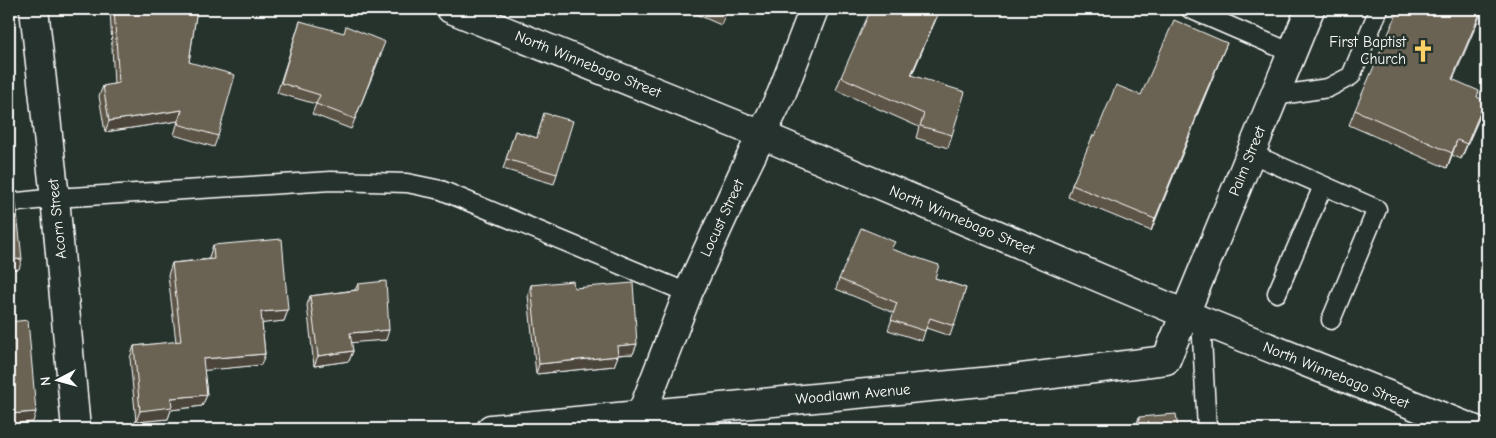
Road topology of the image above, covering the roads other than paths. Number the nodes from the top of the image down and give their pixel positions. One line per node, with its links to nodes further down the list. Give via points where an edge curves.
1 (34, 9): 12 (street, Acorn Street)
2 (451, 9): 9 (street, North Winnebago Street)
3 (814, 9): 9 (street, Locust Street)
4 (1190, 9): 7 (lane)
5 (1310, 9): 7 (street, Palm Street)
6 (1379, 9): 8 (lane, via 1351,76 1328,88)
7 (1292, 53): 8 (street, Palm Street)
8 (1274, 96): 10 (street, Palm Street)
9 (762, 135): 14 (street, Locust Street); 16 (street, North Winnebago Street)
10 (1250, 153): 11 (lane); 16 (street, Palm Street)
11 (1323, 186): 15 (lane); 17 (lane, via 1377,209)
12 (55, 198): 13 (lane); 14 (lane, via 331,181 407,183 441,190); 19 (street, Acorn Street)
13 (9, 203)
14 (688, 293): 18 (street, Locust Street)
15 (1277, 293)
16 (1193, 317): 18 (street, Woodlawn Avenue, via 1166,360); 21 (lane); 22 (street, North Winnebago Street)
17 (1331, 320)
18 (642, 422): 20 (street, Woodlawn Avenue)
19 (76, 429)
20 (491, 429)
21 (1207, 429)
22 (1473, 429)

